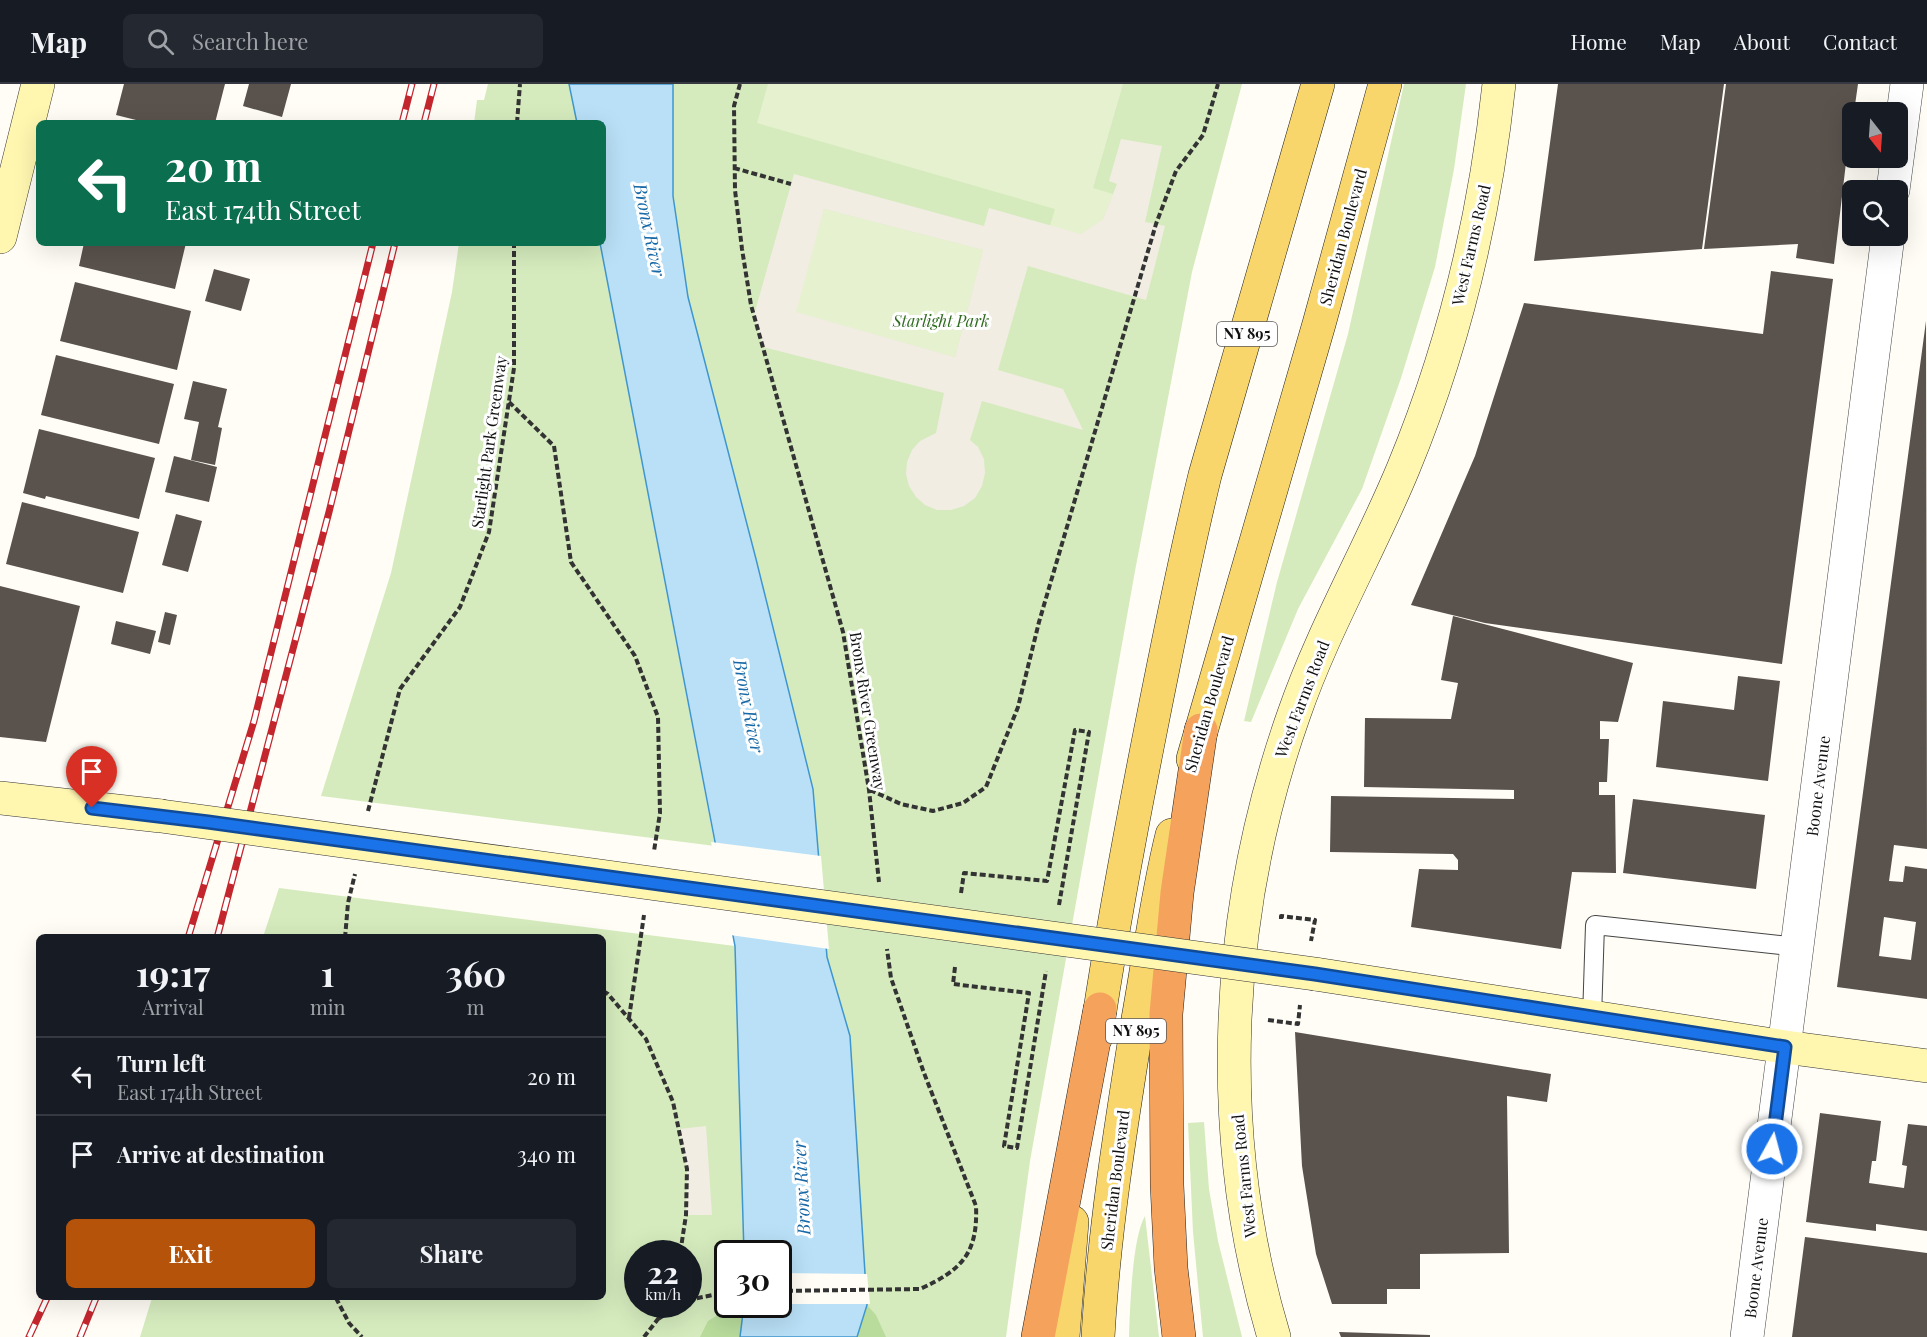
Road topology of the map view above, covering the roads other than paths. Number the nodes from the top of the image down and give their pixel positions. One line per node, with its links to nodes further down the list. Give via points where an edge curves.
1 (38, 84): 7 (main road)
2 (1318, 84): 12 (main road, NY 895, via 1192,529 1132,825)
3 (1385, 84): 9 (main road, Sheridan Boulevard / NY 895)
4 (1499, 84): 20 (main road, West Farms Road, via 1482,205 1450,336 1404,466 1295,710 1270,788 1253,862 1236,996 1235,1095 1246,1214)
5 (1907, 84): 6 (street)
6 (1894, 180)
7 (0, 237)
8 (1887, 246): 11 (street, Boone Avenue)
9 (1201, 730): 18 (main road, Sheridan Boulevard / NY 895, via 1168,850 1156,914 1118,1145); 19 (highway, via 1177,893 1166,1014 1167,1185)
10 (0, 798): 13 (main road, bridge, via 161,816 1315,974)
11 (1798, 947): 13 (lane, via 1595,925); 14 (street, Boone Avenue)
12 (1100, 1010): 16 (highway); 17 (main road, NY 895, via 1075,1195)
13 (1592, 1018): 14 (main road)
14 (1785, 1047): 15 (main road); 21 (street, Boone Avenue)
15 (1927, 1066)
16 (1038, 1337)
17 (1063, 1337)
18 (1098, 1337)
19 (1179, 1337)
20 (1274, 1337)
21 (1747, 1337)

